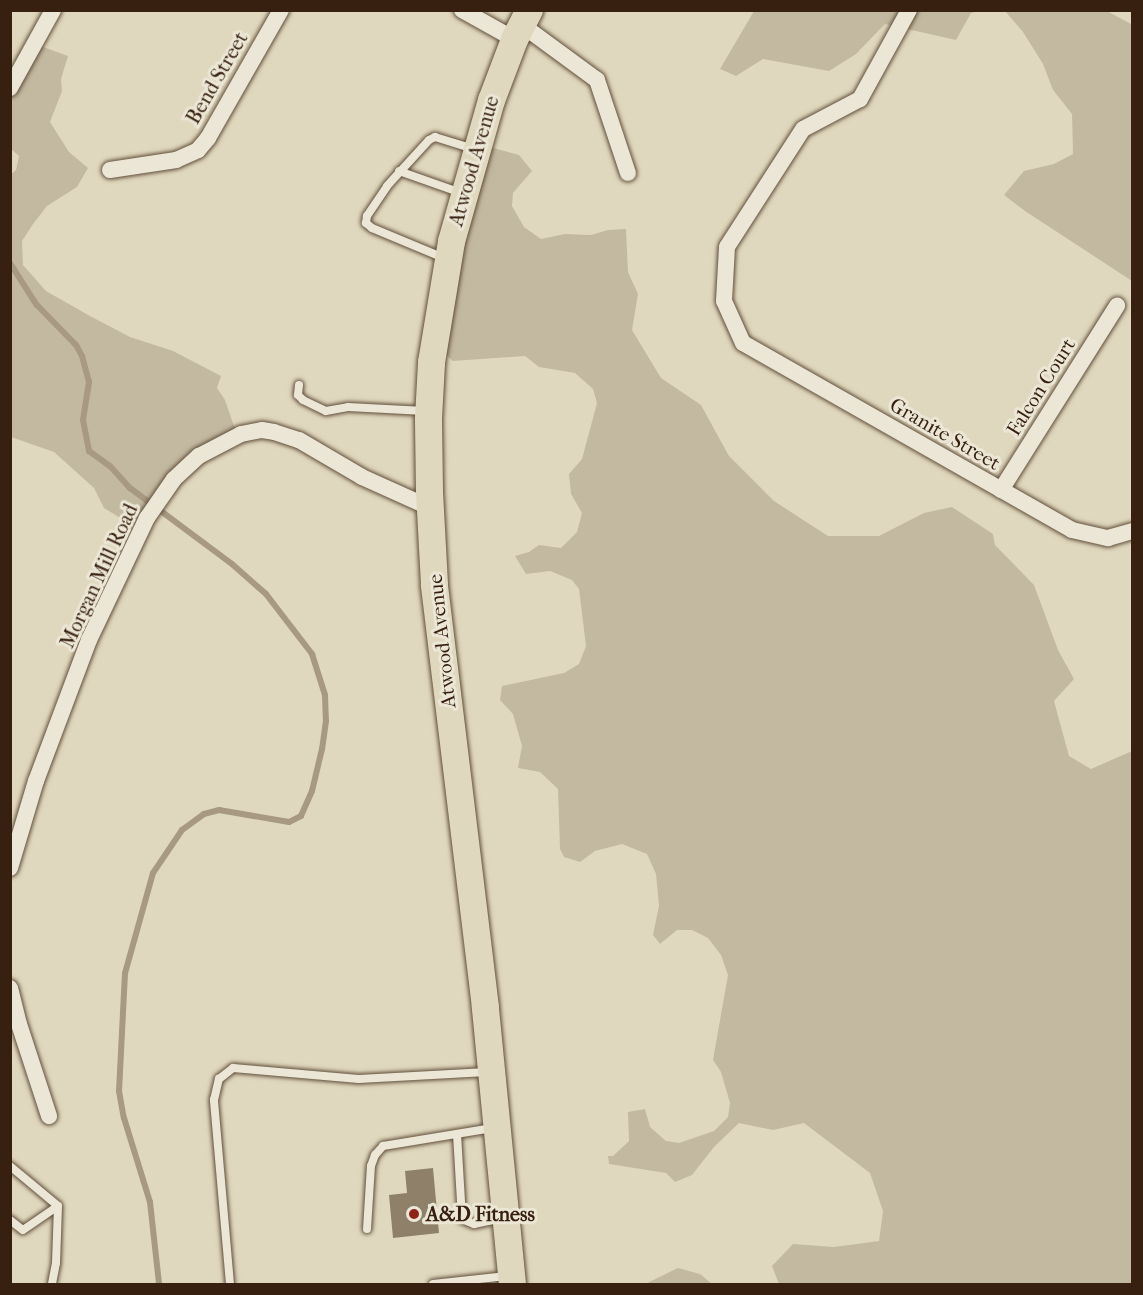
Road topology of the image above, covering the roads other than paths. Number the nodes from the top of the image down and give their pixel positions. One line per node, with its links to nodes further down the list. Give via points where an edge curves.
1 (53, 10): 6 (street)
2 (281, 10): 8 (street, Bend Street, via 198,150 176,160)
3 (462, 10): 5 (street)
4 (909, 10): 16 (street, Granite Street, via 860,99 803,129 727,247 724,300 743,343)
5 (522, 25): 7 (main road, Atwood Avenue, via 491,100); 10 (street, via 597,80)
6 (10, 88)
7 (477, 150): 9 (lane, via 435,137); 11 (main road, Atwood Avenue)
8 (110, 170)
9 (399, 171): 11 (lane); 12 (lane, via 375,201 366,223 390,237)
10 (628, 173)
11 (464, 194): 12 (main road, Atwood Avenue)
12 (447, 259): 15 (main road, Atwood Avenue, via 431,362)
13 (1117, 306): 16 (street, Falcon Court)
14 (299, 385): 15 (lane, via 298,395 303,400 326,411 348,407)
15 (428, 411): 17 (main road, Atwood Avenue)
16 (1001, 489): 18 (street, Granite Street, via 1071,530 1108,538)
17 (431, 508): 19 (street, Morgan Mill Road, via 362,477 299,440 274,432 241,434 198,456 174,479 147,518 99,620 36,782); 21 (main road, Atwood Avenue, via 435,584)
18 (1132, 531)
19 (10, 868)
20 (10, 988): 22 (street)
21 (491, 1072): 23 (main road, Atwood Avenue); 32 (lane, via 359,1079 233,1068 219,1079 214,1100)
22 (49, 1116)
23 (497, 1128): 24 (lane); 27 (main road, Atwood Avenue)
24 (457, 1134): 27 (lane, via 462,1219 474,1224); 29 (lane, via 383,1146 371,1166)
25 (10, 1166): 26 (lane)
26 (58, 1206): 28 (lane, via 23,1230); 31 (lane, via 56,1263)
27 (505, 1218): 30 (main road, Atwood Avenue)
28 (10, 1220)
29 (367, 1229)
30 (511, 1280): 33 (lane)
31 (51, 1284)
32 (230, 1284)
33 (434, 1284)

